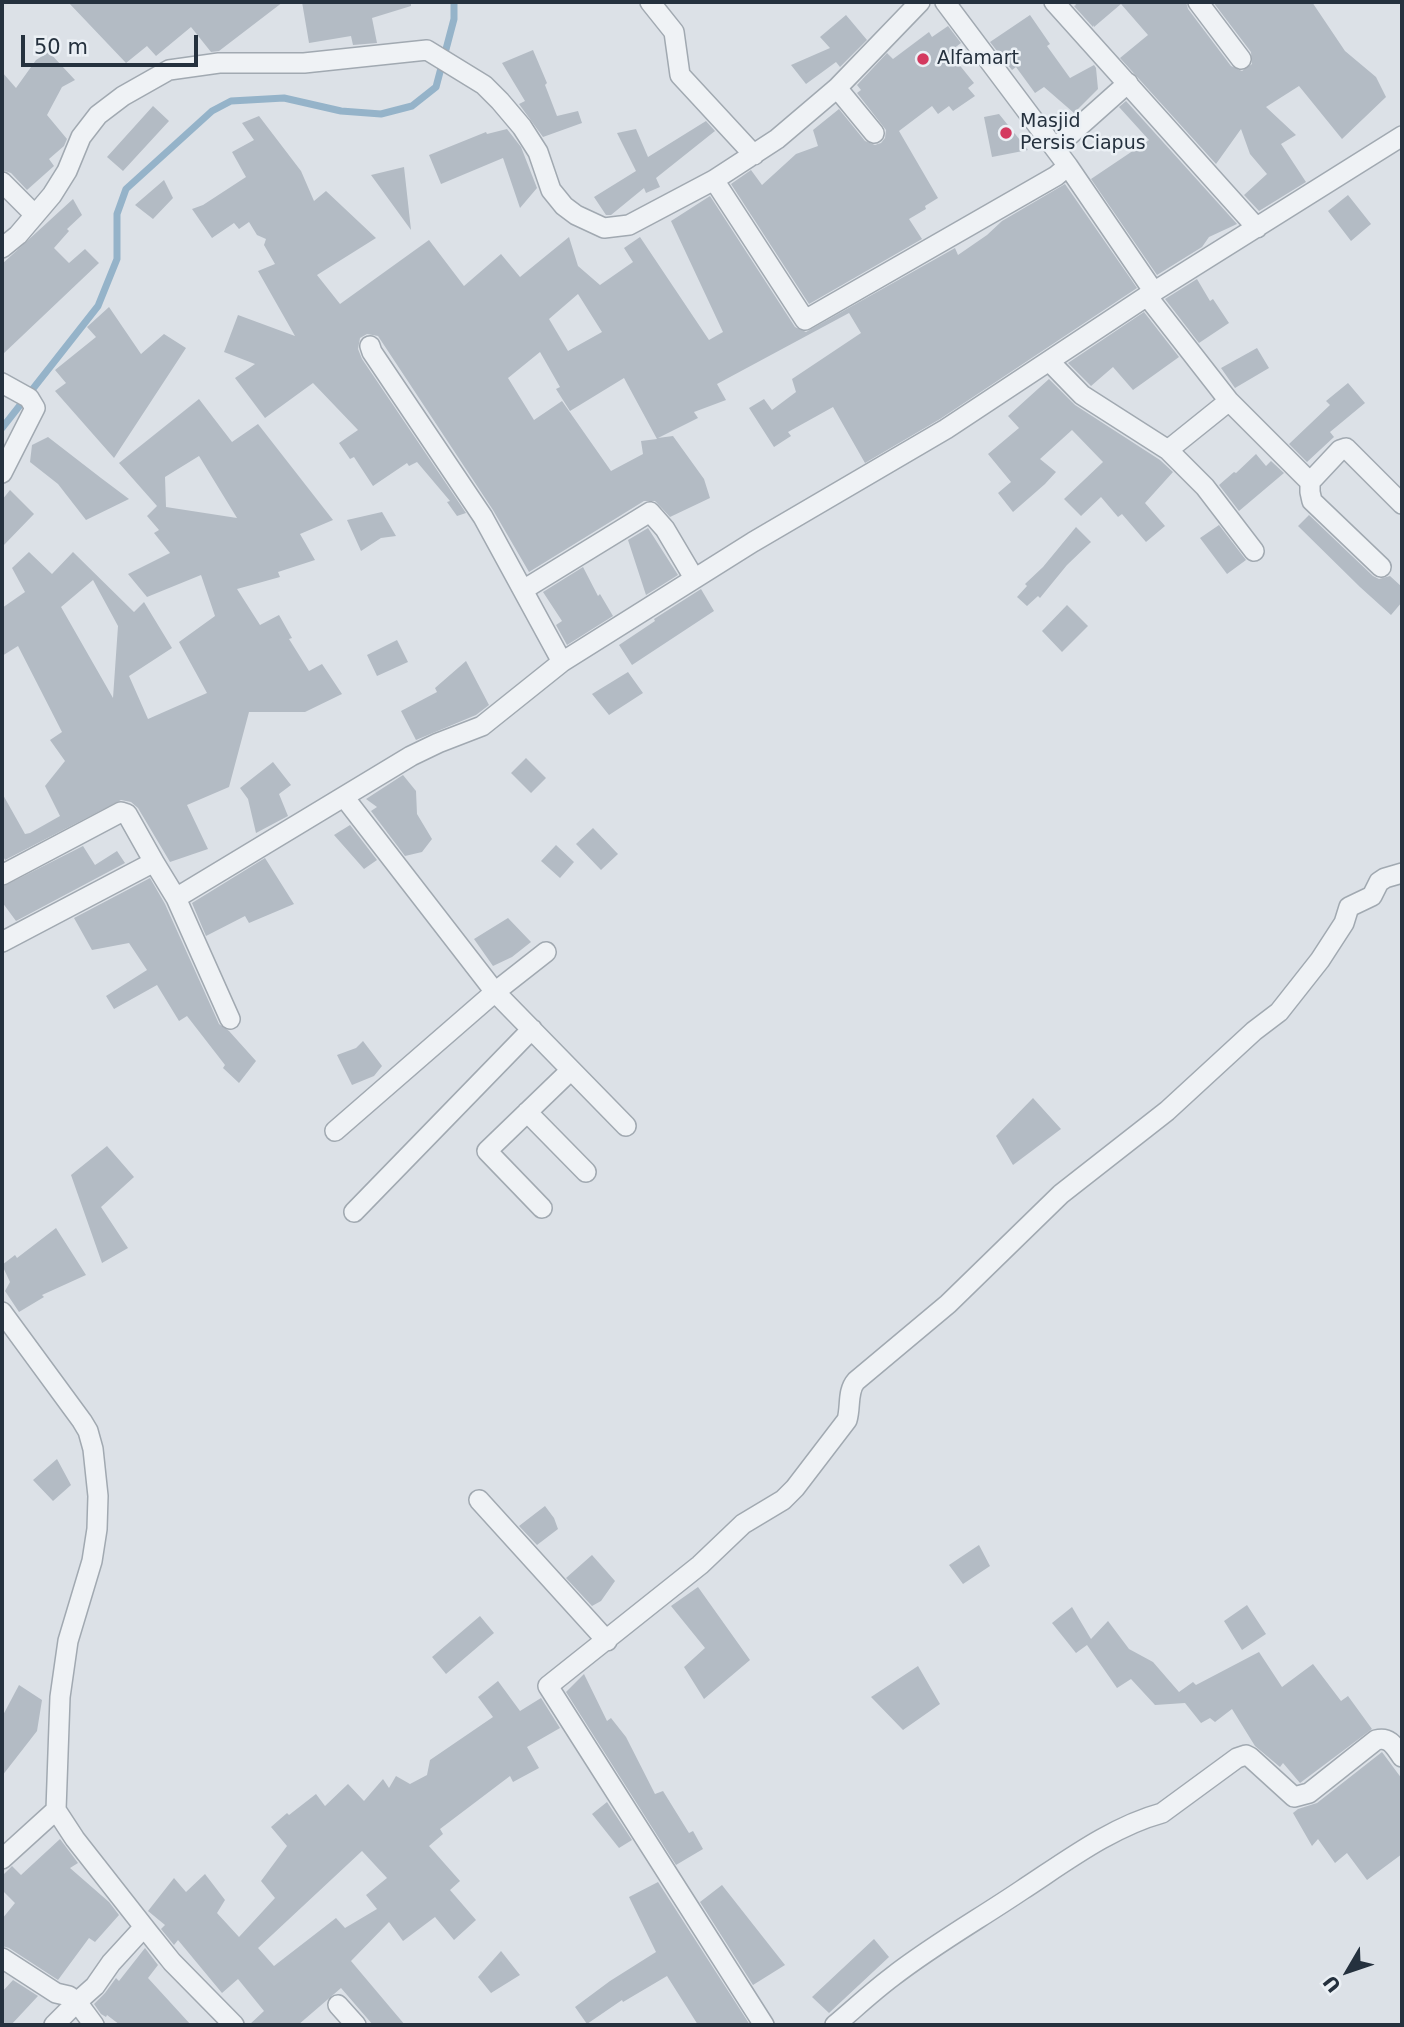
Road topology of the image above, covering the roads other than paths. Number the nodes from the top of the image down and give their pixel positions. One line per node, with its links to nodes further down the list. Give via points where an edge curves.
1 (650, 2): 12 (street, via 672,27 683,78)
2 (920, 2): 8 (street)
3 (945, 2): 11 (street)
4 (1054, 2): 7 (street)
5 (1198, 2): 6 (street)
6 (1241, 59)
7 (1128, 83): 11 (street); 17 (street)
8 (837, 88): 9 (street); 12 (street)
9 (874, 132)
10 (1402, 136): 17 (street)
11 (1055, 148): 13 (street)
12 (754, 155): 14 (street)
13 (1068, 166): 14 (street, via 1016,201 805,320); 19 (street)
14 (714, 180): 16 (street, via 629,225 604,228 564,206 551,190 538,152 522,127 484,85 427,50 169,70 99,115 81,137 52,195)
15 (2, 182): 16 (street)
16 (34, 215): 18 (street)
17 (1257, 228): 19 (street)
18 (2, 248)
19 (1151, 294): 21 (street); 23 (street)
20 (370, 346): 31 (street, via 483,517)
21 (1049, 361): 24 (street, via 1082,395); 30 (street, via 946,429)
22 (15, 390): 25 (street, via 34,404 34,413)
23 (1229, 401): 24 (street); 26 (street)
24 (1168, 450): 28 (street, via 1205,487)
25 (2, 473)
26 (1310, 482): 27 (street, via 1346,448); 29 (street, via 1312,501)
27 (1402, 504)
28 (1254, 551)
29 (1381, 567)
30 (694, 578): 31 (street, via 650,512); 32 (street)
31 (523, 590): 32 (street)
32 (562, 662): 33 (street, via 482,726 411,756)
33 (344, 797): 37 (street); 40 (street)
34 (154, 862): 36 (street, via 127,814 121,812); 37 (street); 38 (street)
35 (1402, 873): 52 (street, via 1380,882 1372,895 1349,907 1338,933 1279,1012 1158,1118 1061,1194 947,1304 856,1381 847,1420 783,1500 743,1524)
36 (2, 875)
37 (176, 898): 41 (street)
38 (2, 942)
39 (546, 952): 40 (street)
40 (495, 992): 42 (street); 46 (street)
41 (230, 1019)
42 (532, 1030): 43 (street); 49 (street)
43 (571, 1070): 44 (street); 45 (street)
44 (527, 1112): 47 (street); 48 (street, via 488,1151)
45 (626, 1126)
46 (335, 1131)
47 (586, 1172)
48 (542, 1208)
49 (354, 1212)
50 (2, 1312): 54 (street, via 82,1421 93,1449 97,1529 68,1641)
51 (480, 1500): 52 (street)
52 (607, 1641): 64 (street, via 548,1686)
53 (1402, 1758): 65 (street, via 1390,1741 1376,1740 1309,1793 1294,1797 1251,1757 1237,1758 1162,1813 1122,1828 963,1928 892,1976)
54 (56, 1810): 55 (street); 56 (street)
55 (2, 1859)
56 (144, 1927): 58 (street); 62 (street)
57 (2, 1958): 58 (street)
58 (77, 2002): 60 (street); 61 (street)
59 (338, 2005): 63 (street)
60 (54, 2025)
61 (94, 2025)
62 (234, 2025)
63 (356, 2025)
64 (764, 2025)
65 (835, 2025)

